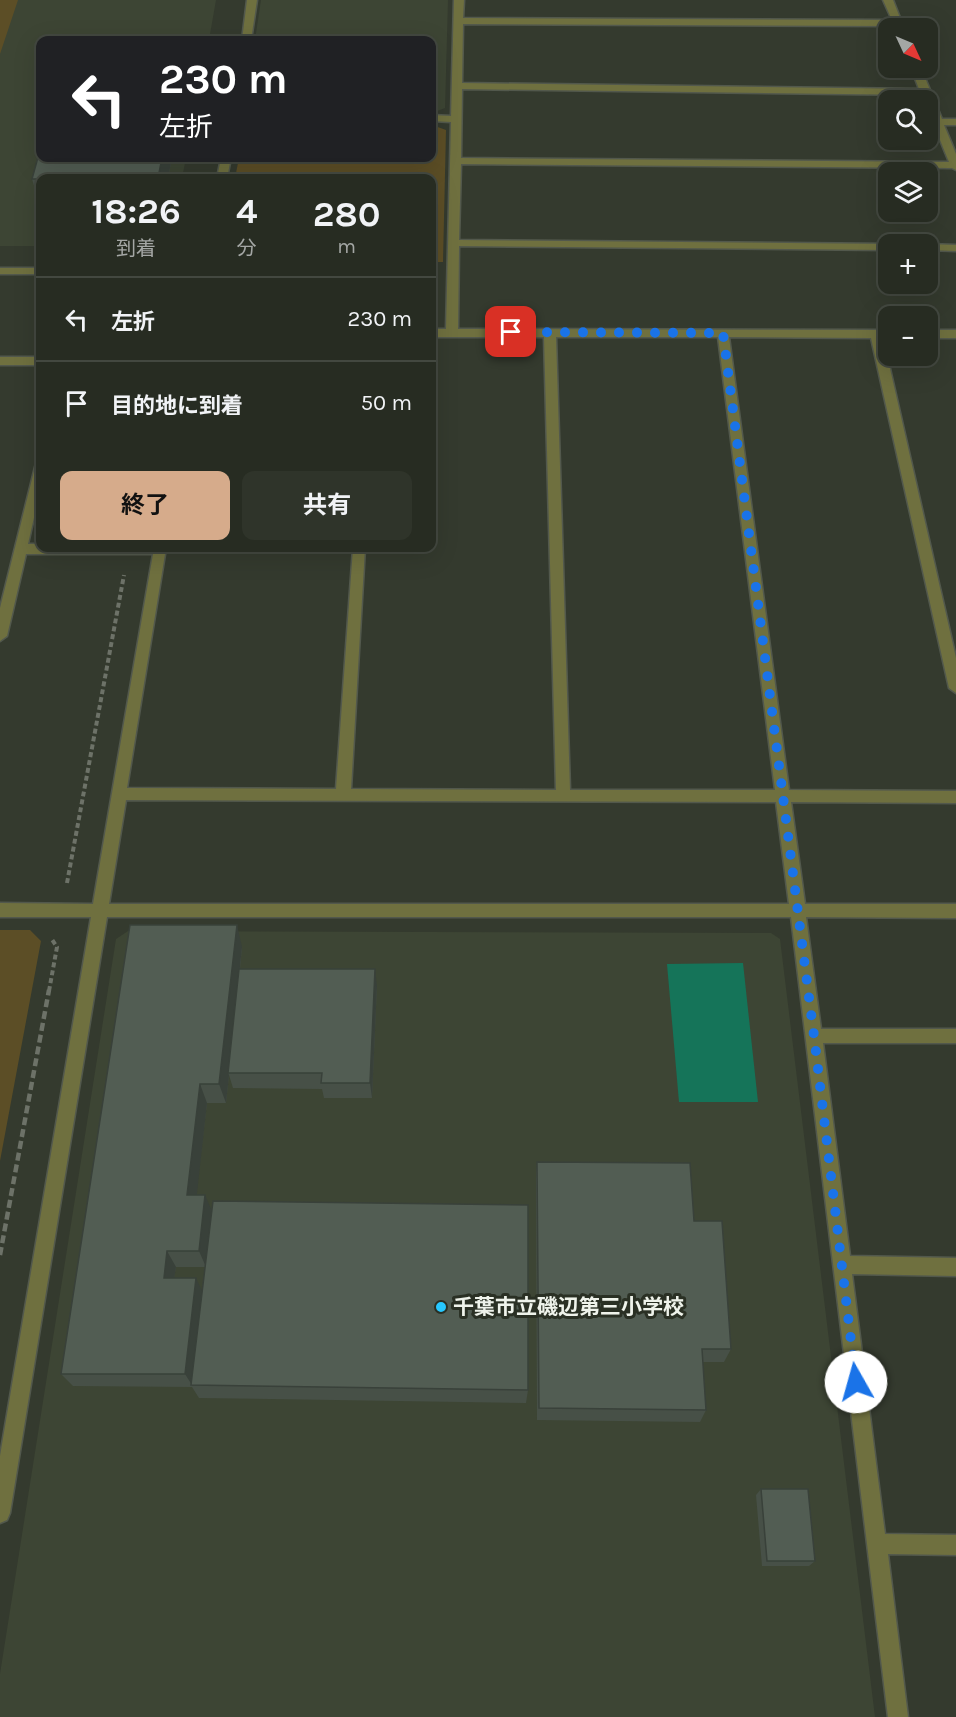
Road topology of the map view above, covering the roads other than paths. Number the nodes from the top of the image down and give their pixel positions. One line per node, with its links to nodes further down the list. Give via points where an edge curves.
1 (252, 0): 7 (street)
2 (459, 0): 5 (street)
3 (888, 0): 4 (street)
4 (896, 18)
5 (459, 21): 6 (street); 8 (street)
6 (878, 26)
7 (247, 36)
8 (458, 86): 9 (street); 11 (street)
9 (878, 91)
10 (436, 118): 11 (street)
11 (457, 119): 14 (street)
12 (938, 122): 13 (street); 15 (street)
13 (956, 122)
14 (458, 161): 15 (street); 16 (street)
15 (956, 166)
16 (456, 243): 17 (street); 24 (street)
17 (878, 247)
18 (938, 248): 19 (street)
19 (956, 248)
20 (0, 271): 21 (street)
21 (36, 271)
22 (550, 332): 24 (street); 25 (street); 42 (street)
23 (436, 333): 24 (street)
24 (452, 333)
25 (723, 333): 26 (street); 40 (street)
26 (878, 334)
27 (938, 334): 28 (street)
28 (956, 334)
29 (0, 361): 30 (street)
30 (36, 361)
31 (889, 366): 38 (street)
32 (36, 483): 33 (street)
33 (21, 549): 34 (street); 37 (street)
34 (36, 549)
35 (159, 552): 39 (street)
36 (359, 552): 41 (street)
37 (0, 636)
38 (956, 688)
39 (119, 794): 41 (street); 46 (street)
40 (782, 795): 42 (street); 43 (street); 45 (street)
41 (343, 796): 42 (street)
42 (564, 796)
43 (956, 796)
44 (0, 910): 46 (street)
45 (797, 910): 46 (street); 47 (street); 48 (street)
46 (100, 911): 52 (street)
47 (956, 911)
48 (814, 1036): 49 (street); 50 (street)
49 (956, 1036)
50 (841, 1265): 51 (street); 53 (street)
51 (956, 1267)
52 (0, 1514)
53 (877, 1544): 54 (street); 55 (street)
54 (956, 1545)
55 (898, 1717)

